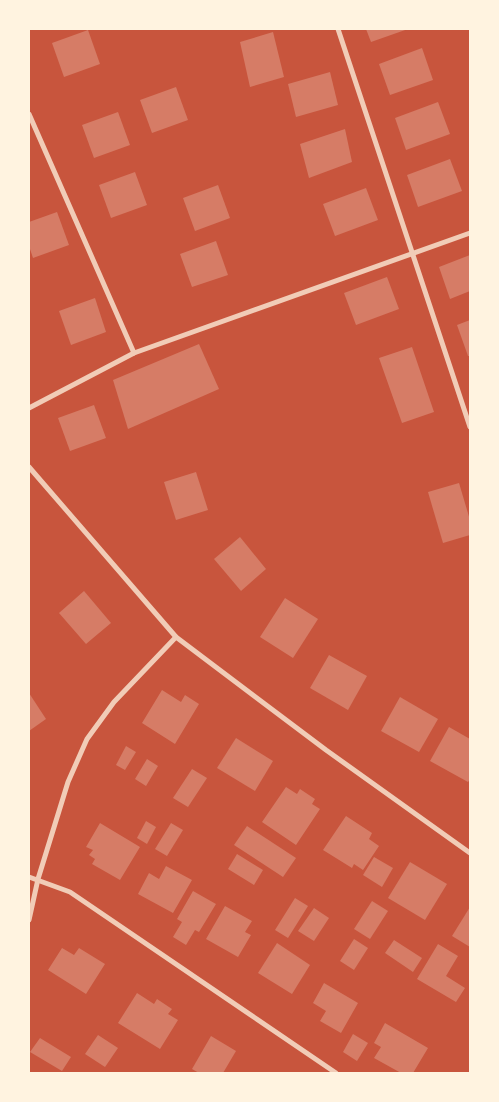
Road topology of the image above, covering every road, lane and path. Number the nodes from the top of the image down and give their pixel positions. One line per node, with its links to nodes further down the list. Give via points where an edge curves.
1 (338, 29): 4 (street)
2 (29, 114): 5 (street)
3 (470, 233): 4 (street)
4 (413, 252): 5 (street); 7 (street)
5 (134, 353): 6 (street)
6 (29, 408)
7 (470, 427)
8 (29, 467): 9 (street)
9 (176, 637): 10 (street); 12 (street, via 114,702 88,739 68,782)
10 (470, 853)
11 (29, 877): 12 (street)
12 (38, 879): 13 (street); 14 (street, via 70,892)
13 (29, 920)
14 (336, 1073)

